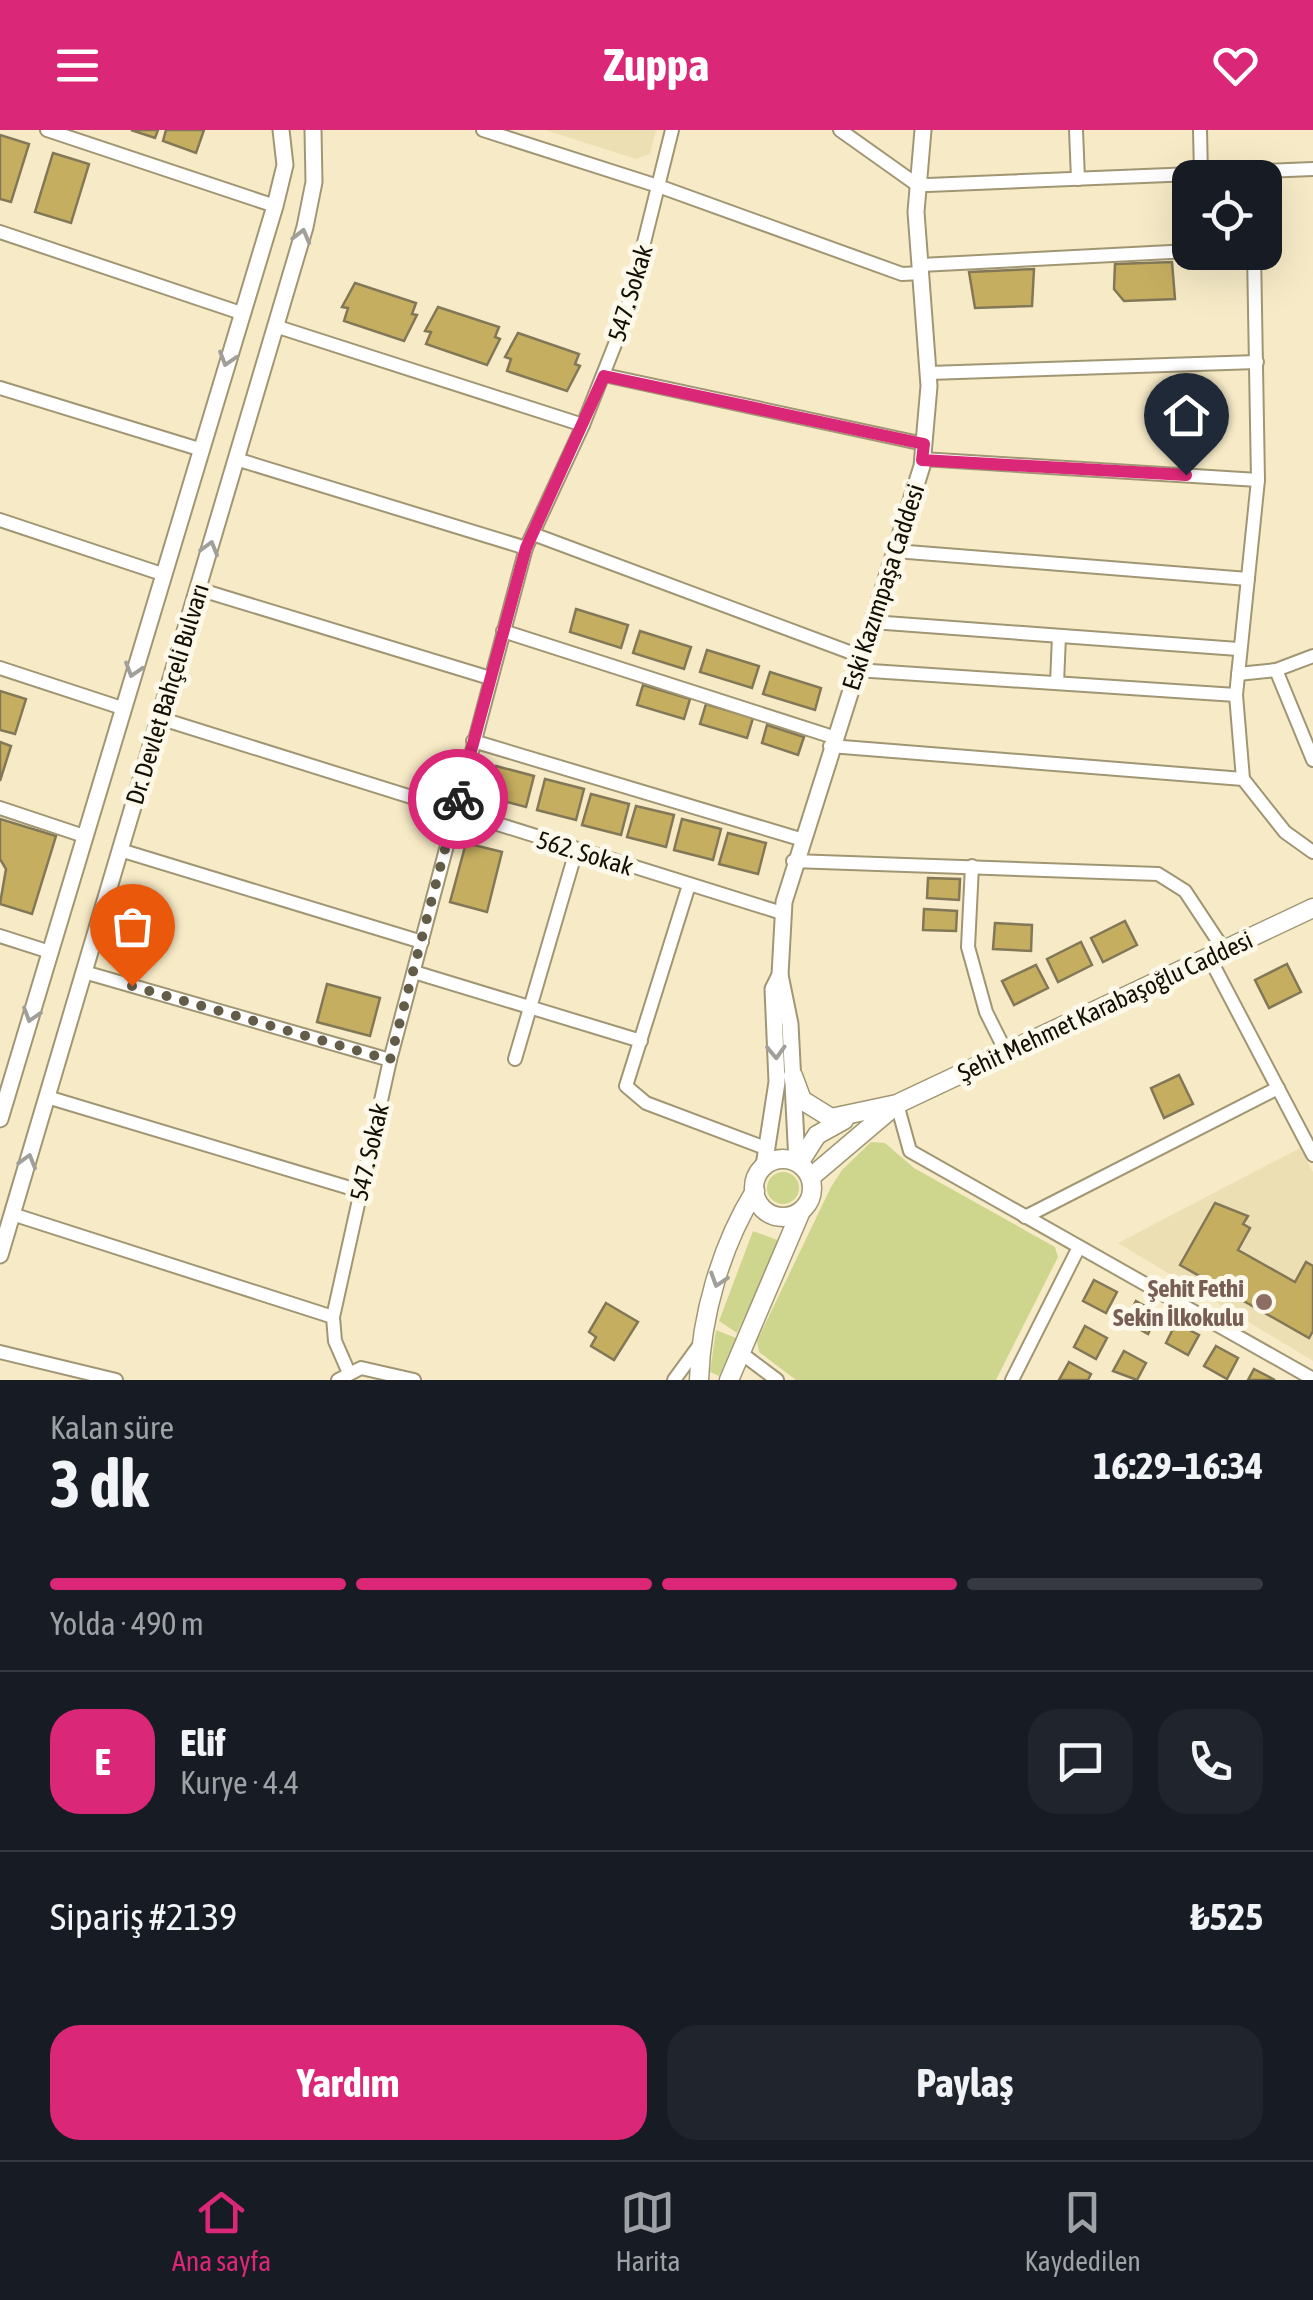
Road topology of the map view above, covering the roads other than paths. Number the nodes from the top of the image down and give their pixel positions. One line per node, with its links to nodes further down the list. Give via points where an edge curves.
1 (48, 130): 17 (street)
2 (281, 130): 17 (street, Dr. Devlet Bahçeli Bulvarı, via 285,165)
3 (313, 130): 23 (street, Dr. Devlet Bahçeli Bulvarı, one-way to 3, via 314,182)
4 (482, 130): 16 (street)
5 (672, 130): 16 (street, 547. Sokak)
6 (840, 130): 15 (street)
7 (923, 130): 15 (street, Eski Kazımpaşa Caddesi)
8 (1076, 130): 14 (street)
9 (1200, 130): 10 (street)
10 (1201, 160)
11 (1313, 169): 12 (street)
12 (1282, 172)
13 (1172, 175): 14 (street)
14 (1078, 179): 15 (street)
15 (916, 184): 20 (street, Eski Kazımpaşa Caddesi)
16 (660, 186): 20 (street, via 902,274); 26 (street, 547. Sokak)
17 (275, 206): 22 (street, Dr. Devlet Bahçeli Bulvarı)
18 (0, 232): 22 (street)
19 (1172, 251): 20 (street)
20 (921, 269): 25 (street, Eski Kazımpaşa Caddesi)
21 (1255, 270): 24 (street)
22 (241, 313): 29 (street, Dr. Devlet Bahçeli Bulvarı, one-way to 29)
23 (275, 326): 28 (street); 31 (street, Dr. Devlet Bahçeli Bulvarı)
24 (1258, 362): 25 (street); 32 (street)
25 (928, 373): 30 (street, Eski Kazımpaşa Caddesi)
26 (604, 376): 28 (street, 547. Sokak); 30 (street)
27 (0, 388): 29 (street)
28 (583, 425): 34 (street, 547. Sokak)
29 (199, 449): 37 (street, Dr. Devlet Bahçeli Bulvarı)
30 (923, 452): 32 (street); 36 (street, Eski Kazımpaşa Caddesi)
31 (236, 459): 35 (street); 39 (street, Dr. Devlet Bahçeli Bulvarı, one-way to 31)
32 (1258, 480): 38 (street)
33 (0, 520): 37 (street)
34 (533, 534): 35 (street, 547. Sokak); 45 (street)
35 (526, 548): 41 (street, 547. Sokak)
36 (895, 551): 38 (street); 40 (street, Eski Kazımpaşa Caddesi)
37 (162, 574): 52 (street, Dr. Devlet Bahçeli Bulvarı, one-way to 52)
38 (1248, 579): 43 (street)
39 (198, 589): 49 (street); 53 (street, Dr. Devlet Bahçeli Bulvarı)
40 (872, 622): 42 (street); 45 (street, Eski Kazımpaşa Caddesi)
41 (503, 630): 49 (street, 547. Sokak); 55 (street)
42 (1059, 636): 43 (street); 50 (street)
43 (1238, 649): 48 (street)
44 (1313, 656): 47 (street)
45 (858, 663): 50 (street); 55 (street, Eski Kazımpaşa Caddesi)
46 (0, 668): 52 (street)
47 (1276, 670): 48 (street); 56 (street)
48 (1238, 674): 51 (street)
49 (490, 678): 54 (street, 547. Sokak)
50 (1057, 684): 51 (street)
51 (1236, 695): 57 (street)
52 (122, 708): 60 (street, Dr. Devlet Bahçeli Bulvarı)
53 (159, 718): 59 (street, 562. Sokak); 62 (street, Dr. Devlet Bahçeli Bulvarı)
54 (473, 741): 59 (street, 547. Sokak); 61 (street)
55 (832, 742): 57 (street); 61 (street, Eski Kazımpaşa Caddesi)
56 (1313, 760)
57 (1243, 779): 64 (street, via 1284,832)
58 (0, 808): 60 (street)
59 (454, 814): 63 (street, 562. Sokak); 71 (street, 547. Sokak)
60 (84, 836): 72 (street, Dr. Devlet Bahçeli Bulvarı)
61 (800, 840): 65 (street, Eski Kazımpaşa Caddesi)
62 (120, 850): 71 (street); 74 (street, Dr. Devlet Bahçeli Bulvarı)
63 (576, 850): 67 (street, 562. Sokak); 77 (street)
64 (1313, 852)
65 (793, 861): 66 (street); 69 (street, Eski Kazımpaşa Caddesi)
66 (972, 866): 73 (street, via 1158,874 1184,891); 79 (street, via 968,948 986,1012)
67 (689, 885): 69 (street, 562. Sokak); 78 (street)
68 (1313, 908): 73 (main road, Şehit Mehmet Karabaşoğlu Caddesi)
69 (782, 913): 76 (street, Eski Kazımpaşa Caddesi)
70 (0, 936): 72 (street)
71 (422, 942): 75 (street, 547. Sokak)
72 (50, 952): 82 (street, Dr. Devlet Bahçeli Bulvarı, one-way to 82)
73 (1217, 954): 79 (main road, Şehit Mehmet Karabaşoğlu Caddesi); 84 (street)
74 (84, 972): 81 (street); 85 (street, Dr. Devlet Bahçeli Bulvarı)
75 (414, 972): 77 (street); 81 (street, 547. Sokak)
76 (780, 975): 83 (street, Eski Kazımpaşa Caddesi); 90 (street, Eski Kazımpaşa Caddesi, one-way to 90)
77 (530, 1006): 78 (street); 80 (street)
78 (641, 1041): 90 (street, via 628,1074 631,1094)
79 (1006, 1052): 86 (main road, Şehit Mehmet Karabaşoğlu Caddesi)
80 (515, 1059)
81 (390, 1060): 93 (street, 547. Sokak)
82 (6, 1074): 88 (street, Dr. Devlet Bahçeli Bulvarı)
83 (792, 1076): 87 (main road, via 812,1108 831,1118); 91 (street, Eski Kazımpaşa Caddesi)
84 (1278, 1088): 89 (street); 96 (street)
85 (46, 1097): 93 (street); 95 (street, Dr. Devlet Bahçeli Bulvarı, one-way to 85)
86 (897, 1104): 87 (main road, Şehit Mehmet Karabaşoğlu Caddesi); 91 (main road, Şehit Mehmet Karabaşoğlu Caddesi); 96 (street, via 910,1151)
87 (848, 1117): 91 (main road, via 817,1135)
88 (0, 1119)
89 (1313, 1155)
90 (766, 1158): 91 (main road); 92 (main road)
91 (802, 1168): 94 (main road, via 811,1196)
92 (755, 1190): 94 (main road, via 772,1214); 100 (main road, one-way to 100, via 739,1217)
93 (360, 1191): 99 (street, 547. Sokak)
94 (800, 1211): 102 (main road)
95 (12, 1214): 98 (street, Dr. Devlet Bahçeli Bulvarı); 99 (street)
96 (1025, 1218): 97 (street)
97 (1079, 1247): 104 (street); 111 (street)
98 (0, 1254)
99 (332, 1317): 103 (street, 547. Sokak)
100 (702, 1340): 107 (street); 108 (main road)
101 (0, 1352): 105 (street)
102 (741, 1353): 109 (main road); 110 (street)
103 (344, 1377): 106 (street, via 361,1368)
104 (1313, 1379)
105 (116, 1380)
106 (414, 1380)
107 (674, 1380)
108 (699, 1380)
109 (729, 1380)
110 (777, 1380)
111 (1012, 1380)

